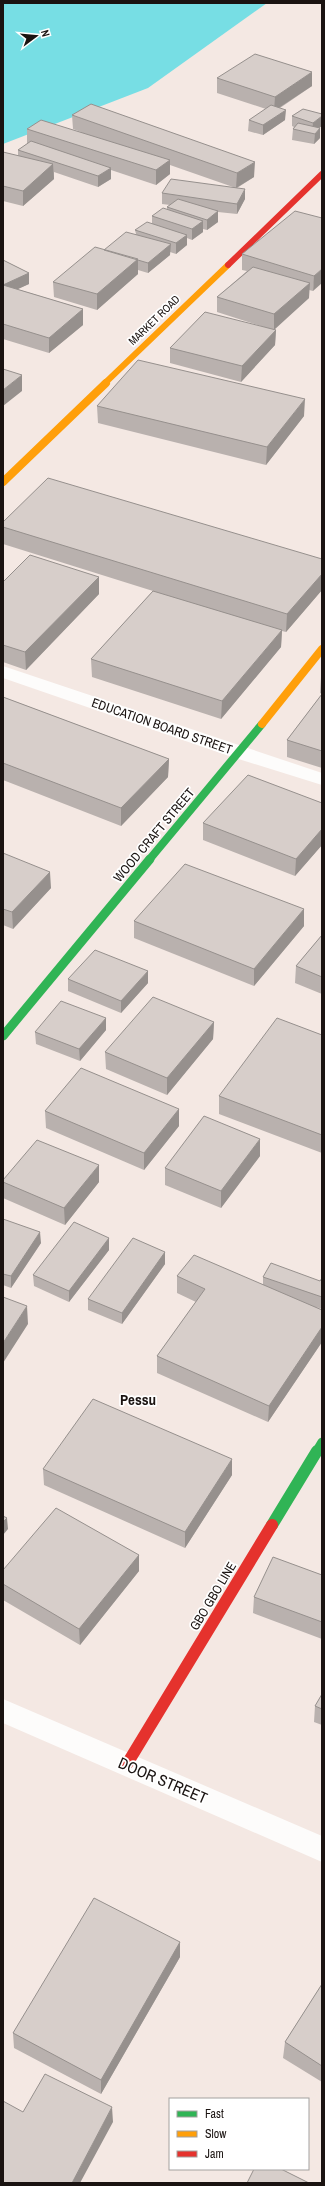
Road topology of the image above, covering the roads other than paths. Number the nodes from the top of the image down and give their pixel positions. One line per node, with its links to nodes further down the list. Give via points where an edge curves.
1 (322, 174): 2 (street, MARKET ROAD)
2 (3, 482)
3 (322, 649): 5 (street, WOOD CRAFT STREET)
4 (3, 672): 5 (street, EDUCATION BOARD STREET)
5 (239, 753): 6 (street, EDUCATION BOARD STREET); 7 (street, WOOD CRAFT STREET)
6 (322, 778)
7 (3, 1036)
8 (322, 1442): 10 (street, GBO GBO LINE)
9 (3, 1711): 10 (street, DOOR STREET)
10 (126, 1764): 11 (street, DOOR STREET)
11 (322, 1849)

